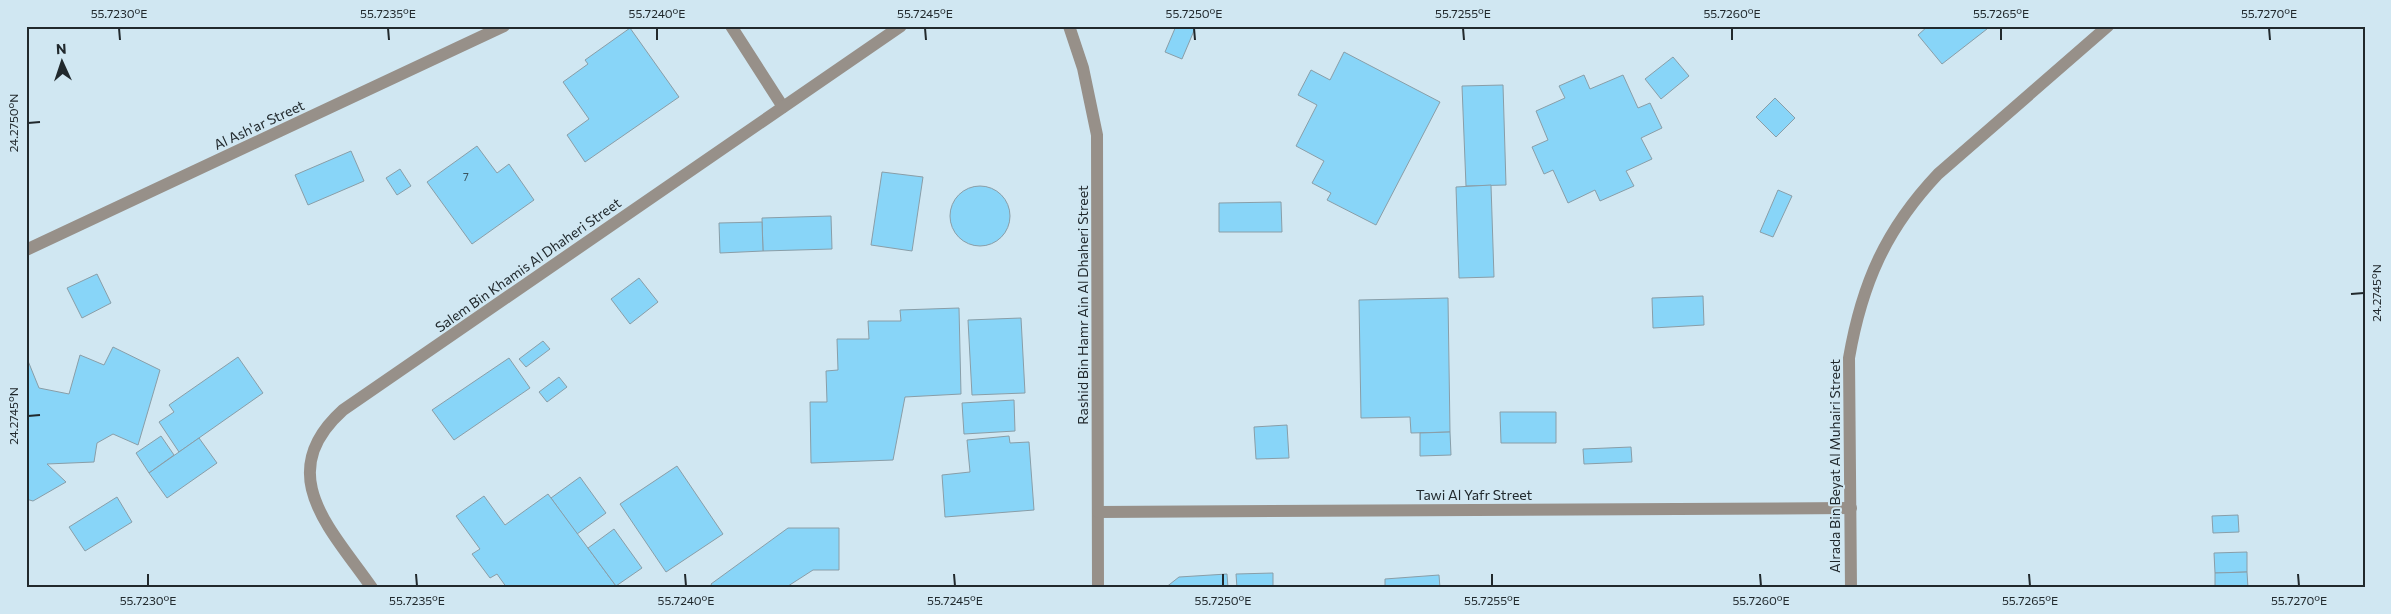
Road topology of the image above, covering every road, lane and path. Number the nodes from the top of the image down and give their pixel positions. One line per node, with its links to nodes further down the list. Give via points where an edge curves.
1 (504, 26): 7 (street, Al Ash'ar Street)
2 (731, 26): 6 (street)
3 (901, 26): 6 (street, Salem Bin Khamis Al Dhaheri Street)
4 (1069, 26): 9 (street, Rashid Bin Hamr Ain Al Dhaheri Street, via 1083,68 1097,134)
5 (2108, 26): 8 (street, Alrada Bin Beyat Al Muhairi Street, via 1938,174 1914,199 1877,258 1855,324 1849,358)
6 (783, 107): 10 (street, Salem Bin Khamis Al Dhaheri Street, via 331,421 314,448 310,462 312,498)
7 (26, 250)
8 (1850, 508): 9 (street, Tawi Al Yafr Street); 12 (street, Alrada Bin Beyat Al Muhairi Street)
9 (1098, 512): 11 (street, Rashid Bin Hamr Ain Al Dhaheri Street)
10 (372, 588)
11 (1098, 588)
12 (1851, 588)

